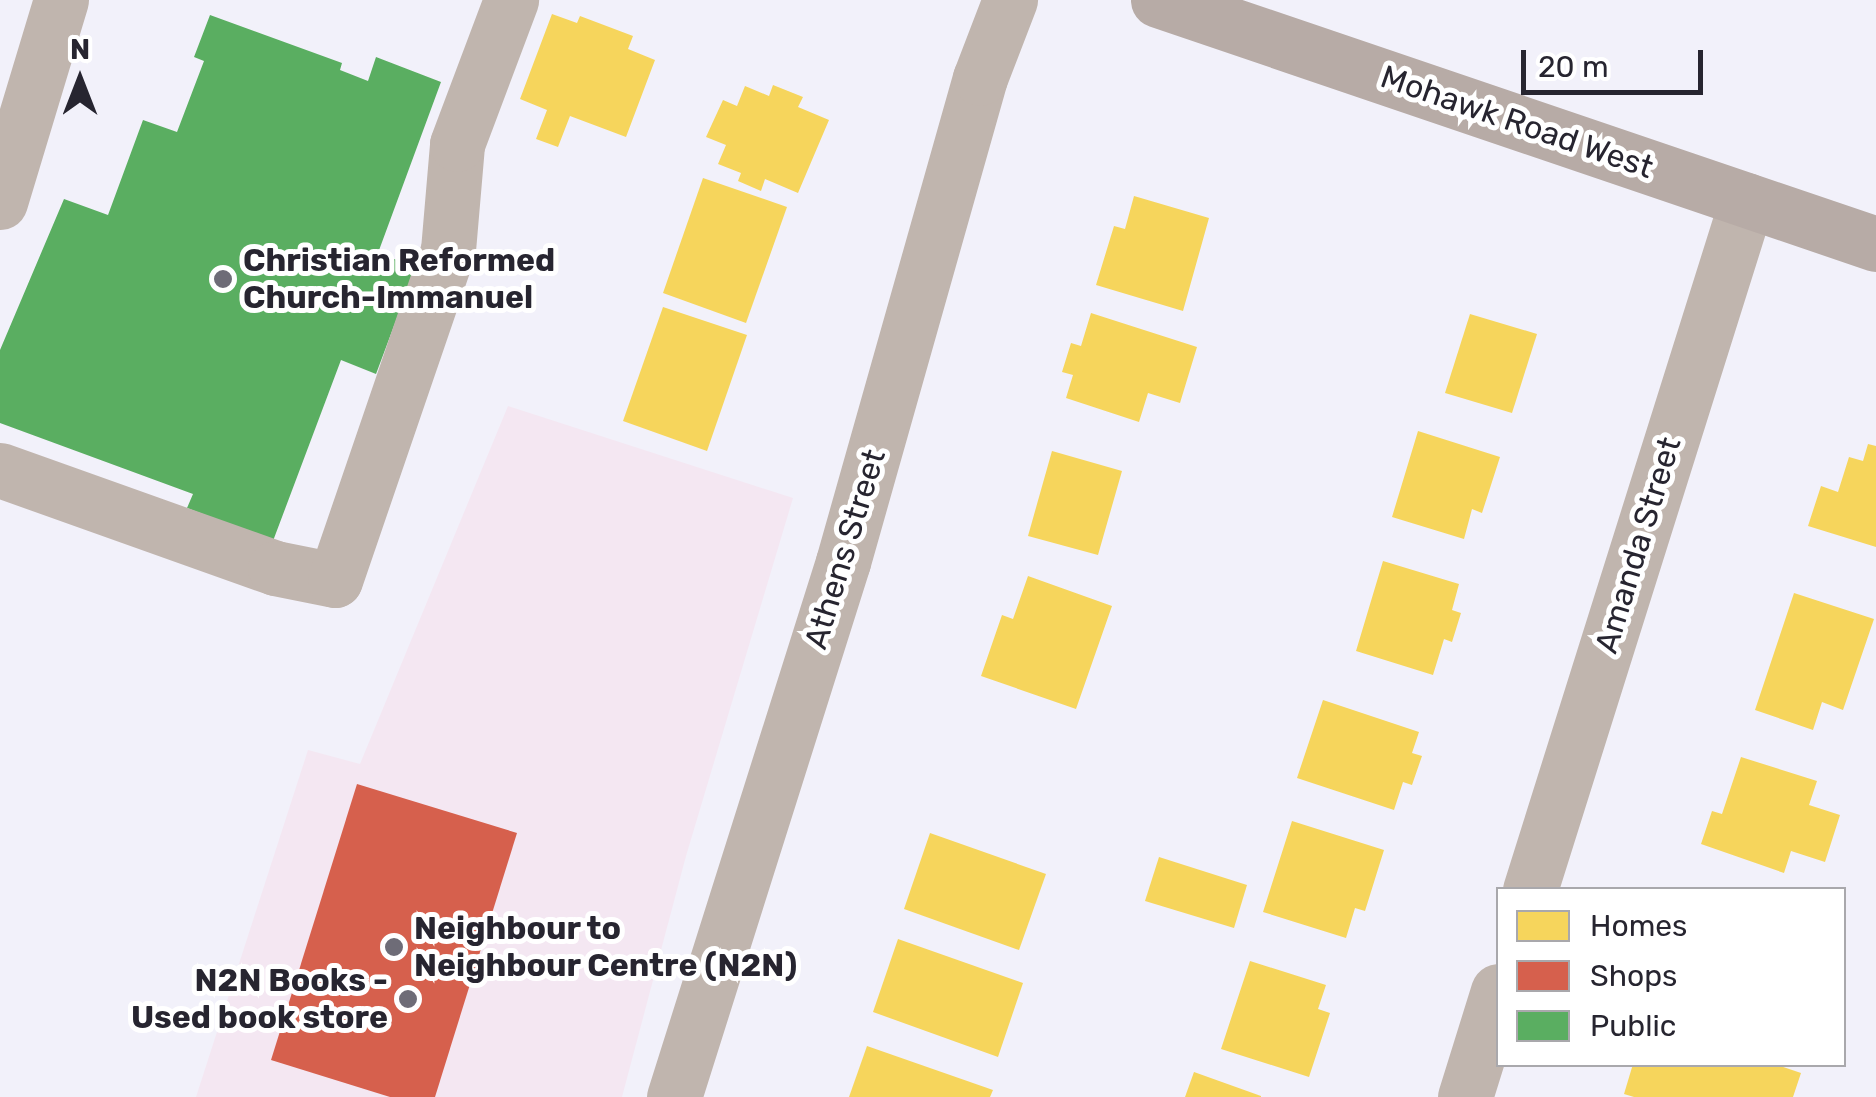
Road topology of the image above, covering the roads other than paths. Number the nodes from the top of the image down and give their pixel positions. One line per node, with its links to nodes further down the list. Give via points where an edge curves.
1 (61, 0): 6 (street)
2 (512, 0): 8 (street, via 457,144 448,250 335,580 275,568)
3 (1010, 0): 11 (street, Athens Street, via 980,78 843,562)
4 (1158, 0): 5 (main road, Mohawk Road West)
5 (1747, 200): 7 (main road, Mohawk Road West); 9 (street, Amanda Street)
6 (0, 202)
7 (1876, 244)
8 (0, 470)
9 (1531, 887)
10 (1496, 999): 12 (street)
11 (674, 1097)
12 (1466, 1097)

